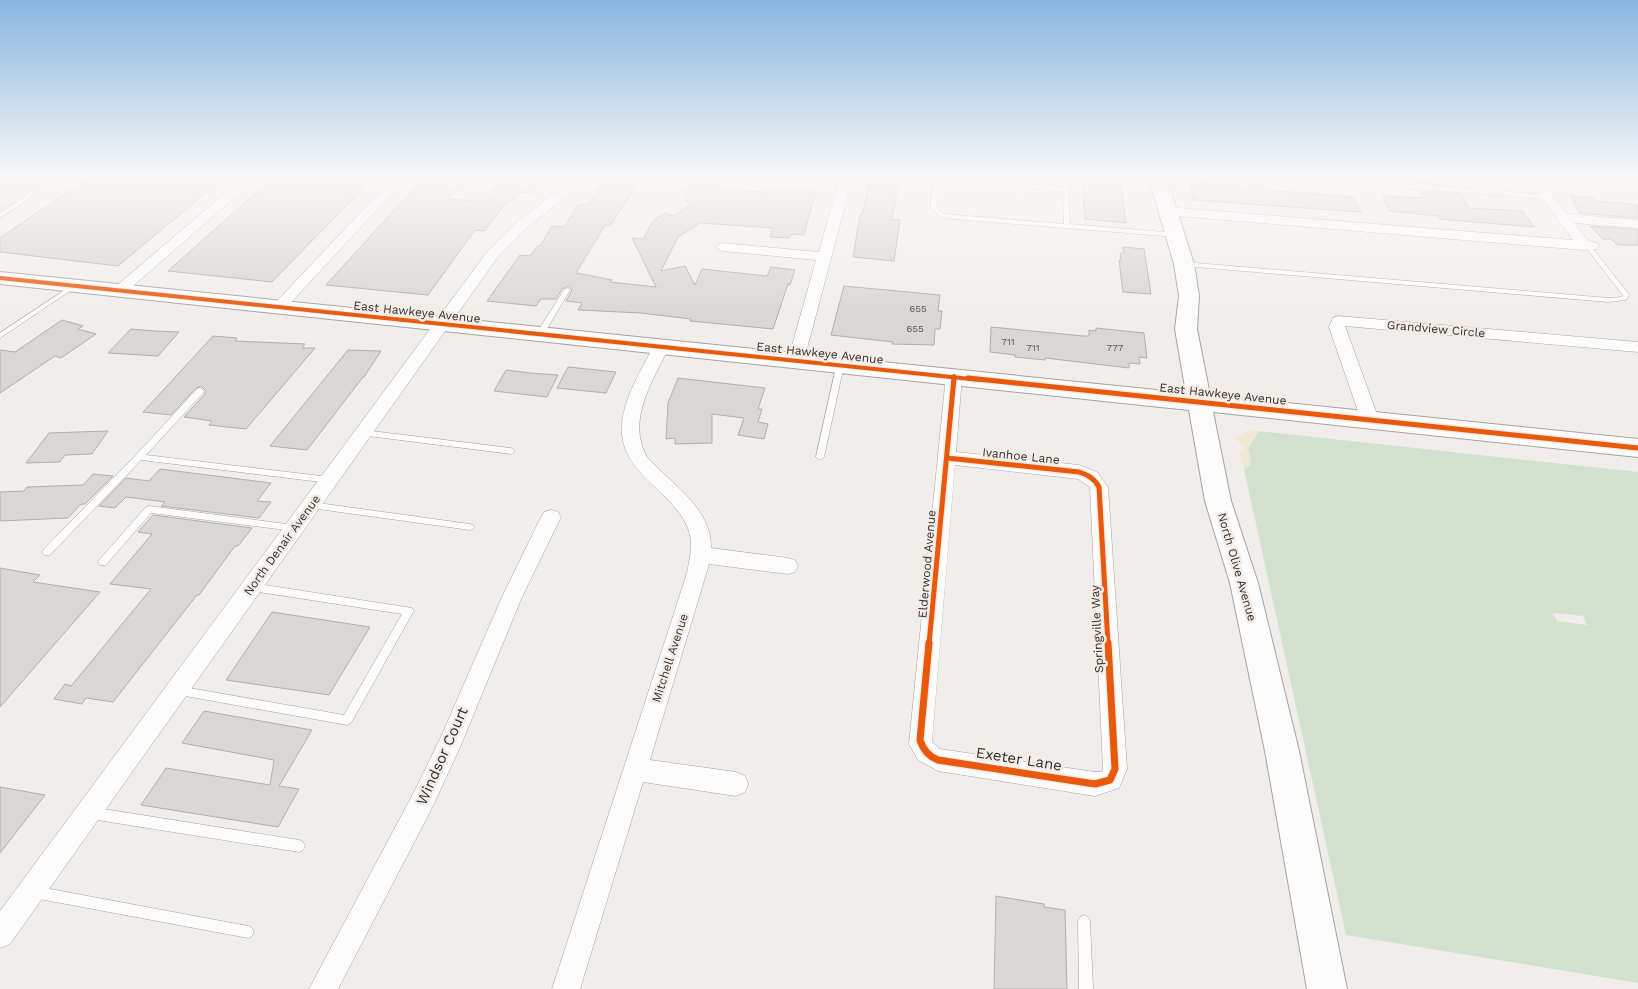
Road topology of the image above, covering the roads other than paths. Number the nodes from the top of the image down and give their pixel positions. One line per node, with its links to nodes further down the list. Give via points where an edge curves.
1 (199, 222): 21 (street)
2 (358, 222): 22 (street)
3 (525, 222): 23 (street, North Denair Avenue, via 492,255)
4 (835, 222): 16 (street)
5 (1019, 222): 12 (lane)
6 (1067, 222): 12 (lane)
7 (1171, 222): 13 (street, North Olive Avenue)
8 (1300, 222): 14 (street)
9 (1567, 222): 14 (street)
10 (1615, 222): 11 (street)
11 (1638, 224)
12 (1067, 226): 13 (lane)
13 (1176, 235): 17 (street, North Olive Avenue)
14 (1588, 246): 17 (lane, via 1624,292 1624,299)
15 (722, 247): 16 (street)
16 (825, 257): 28 (street)
17 (1184, 264): 32 (street, North Olive Avenue, via 1189,296 1186,329)
18 (0, 278): 19 (street, East Hawkeye Avenue)
19 (74, 286): 21 (street, East Hawkeye Avenue); 25 (lane)
20 (567, 290): 24 (lane)
21 (119, 291): 22 (street, East Hawkeye Avenue)
22 (278, 307): 23 (street, East Hawkeye Avenue)
23 (442, 324): 24 (street, East Hawkeye Avenue); 34 (street, North Denair Avenue)
24 (540, 334): 26 (street, East Hawkeye Avenue)
25 (0, 336)
26 (661, 347): 28 (street, East Hawkeye Avenue); 47 (street, Mitchell Avenue, via 634,406 630,433 639,460 679,499 695,521 700,536)
27 (1638, 347): 33 (street, Grandview Circle, via 1338,321 1336,327)
28 (796, 360): 29 (street, East Hawkeye Avenue)
29 (840, 365): 30 (street, East Hawkeye Avenue); 38 (lane)
30 (954, 376): 32 (street, East Hawkeye Avenue); 39 (street, Elderwood Avenue)
31 (200, 391): 37 (lane)
32 (1199, 401): 33 (street, East Hawkeye Avenue); 65 (street, North Olive Avenue, via 1221,512 1244,583 1280,742)
33 (1370, 420): 35 (street, East Hawkeye Avenue)
34 (363, 433): 36 (lane); 41 (street, North Denair Avenue)
35 (1638, 448)
36 (511, 451)
37 (139, 457): 41 (lane); 46 (lane)
38 (820, 457)
39 (947, 458): 40 (street, Ivanhoe Lane, via 1079,472); 52 (street, Elderwood Avenue, via 920,740)
40 (1092, 477): 54 (street, Springville Way, via 1099,487 1115,769)
41 (329, 480): 42 (street, North Denair Avenue)
42 (311, 505): 44 (lane); 45 (street, North Denair Avenue)
43 (550, 517): 62 (street, Windsor Court, via 423,800)
44 (470, 527)
45 (295, 528): 48 (lane, via 149,509); 50 (street, North Denair Avenue)
46 (47, 552)
47 (700, 555): 49 (street); 53 (street, Mitchell Avenue, via 697,574)
48 (103, 562)
49 (788, 566)
50 (252, 587): 51 (street, North Denair Avenue); 51 (lane, via 409,612 347,720)
51 (176, 691): 56 (street, North Denair Avenue)
52 (925, 752): 54 (street, Exeter Lane, via 938,760 1095,784)
53 (635, 768): 55 (street); 63 (street, Mitchell Avenue)
54 (1110, 780)
55 (736, 784)
56 (89, 812): 57 (lane); 58 (street, North Denair Avenue)
57 (299, 846)
58 (31, 892): 60 (lane); 61 (street, North Denair Avenue)
59 (1084, 921): 64 (lane)
60 (248, 932)
61 (0, 934)
62 (322, 989)
63 (566, 989)
64 (1086, 989)
65 (1327, 989)

